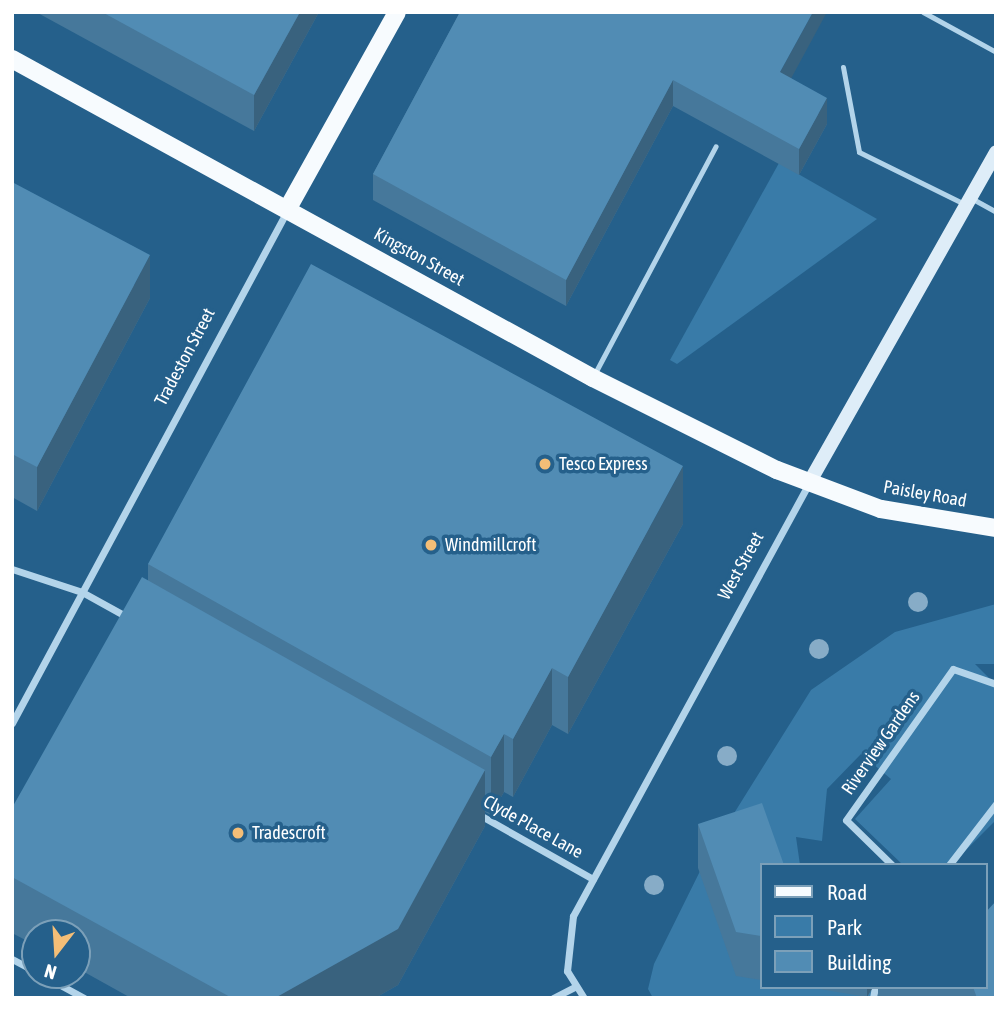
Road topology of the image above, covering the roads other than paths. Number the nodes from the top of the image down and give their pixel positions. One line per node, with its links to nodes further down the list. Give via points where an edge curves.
1 (397, 12): 9 (main road, Tradeston Street)
2 (923, 12): 3 (lane)
3 (996, 52)
4 (12, 59): 9 (main road, Kingston Street)
5 (843, 67): 8 (lane, via 859,152)
6 (716, 146): 11 (lane)
7 (996, 152): 8 (street, West Street)
8 (968, 201): 10 (lane); 12 (street, West Street)
9 (288, 208): 11 (main road, Kingston Street); 15 (street, Tradeston Street)
10 (996, 212)
11 (593, 377): 12 (main road, Kingston Street)
12 (809, 483): 13 (main road, Paisley Road, via 881,509); 23 (street, West Street)
13 (996, 528)
14 (12, 569): 15 (street)
15 (82, 592): 16 (street); 18 (street, Tradeston Street)
16 (142, 625)
17 (996, 684): 21 (street, Riverview Gardens, via 953,669 846,820)
18 (12, 723)
19 (996, 804): 22 (street)
20 (468, 808): 23 (street, Clyde Place Lane)
21 (890, 863)
22 (951, 863)
23 (593, 879): 24 (street, West Street, via 567,937 567,971)
24 (575, 988): 27 (street); 28 (street)
25 (68, 989): 26 (street)
26 (84, 998)
27 (553, 998)
28 (584, 998)

